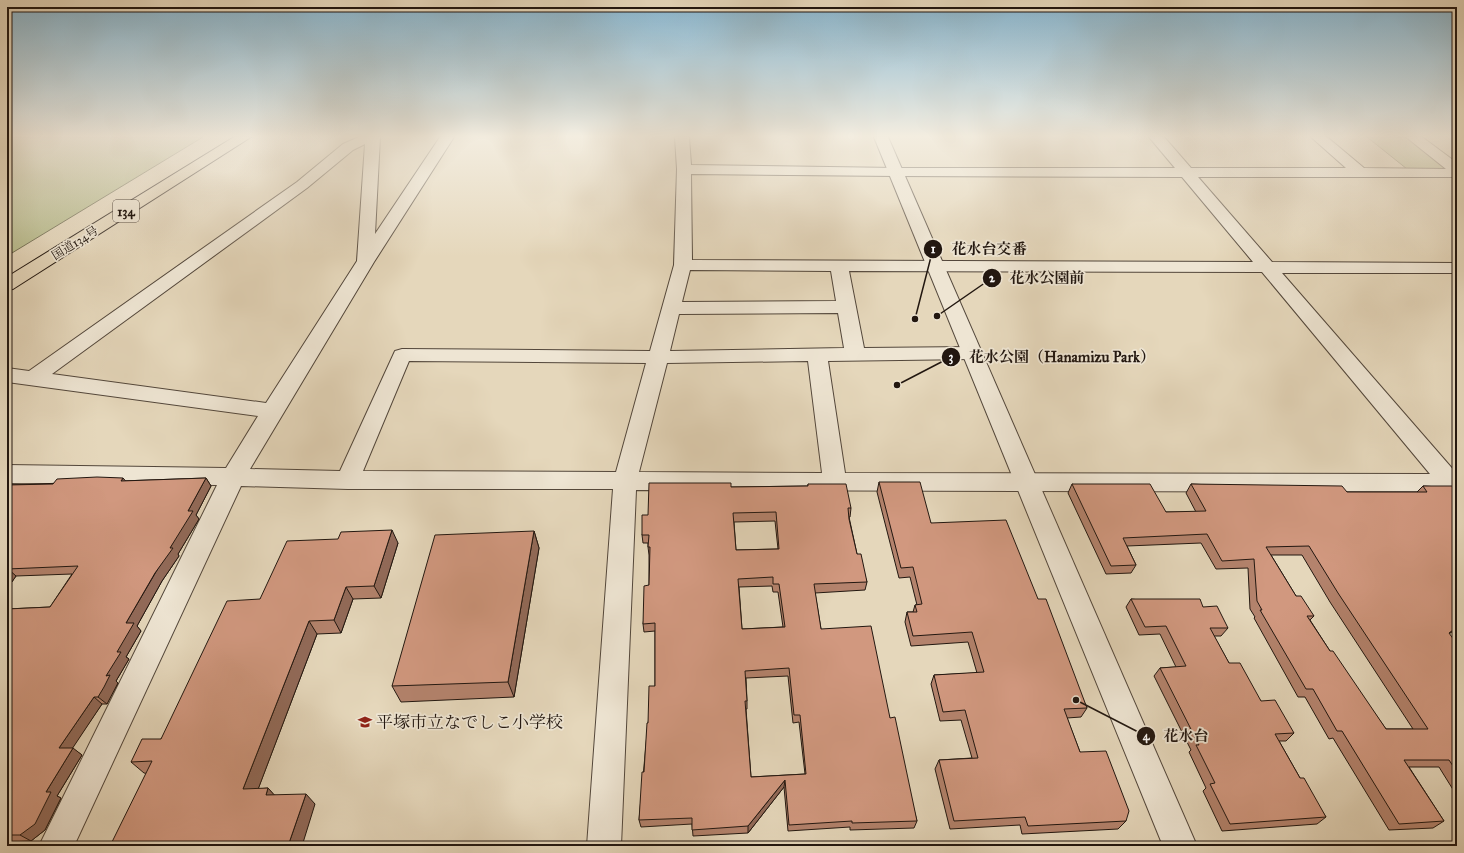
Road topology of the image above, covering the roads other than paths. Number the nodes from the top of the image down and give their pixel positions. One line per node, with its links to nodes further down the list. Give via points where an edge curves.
1 (155, 177): 11 (highway, 国道134号 / 134)
2 (180, 177): 16 (highway, 国道134号 / 134)
3 (312, 177): 24 (street)
4 (370, 177): 9 (street)
5 (421, 177): 9 (street)
6 (684, 177): 10 (street)
7 (898, 177): 13 (street)
8 (1190, 177): 14 (street)
9 (365, 262): 25 (street)
10 (683, 265): 12 (street); 17 (street)
11 (7, 267)
12 (839, 267): 13 (street); 18 (street)
13 (935, 267): 14 (street); 19 (street)
14 (1269, 268): 15 (street); 32 (street)
15 (1457, 268)
16 (7, 285)
17 (671, 308): 18 (street); 22 (street)
18 (846, 308): 21 (street)
19 (972, 353): 21 (street); 31 (street)
20 (817, 355): 21 (street); 22 (street); 30 (street)
21 (855, 355)
22 (658, 357): 28 (street, via 402,355); 29 (street)
23 (7, 375): 24 (street)
24 (33, 378): 25 (street)
25 (272, 411): 27 (street)
26 (7, 474): 27 (street)
27 (234, 477): 28 (street); 33 (street)
28 (348, 480): 29 (street)
29 (626, 480): 30 (street); 34 (street)
30 (836, 481): 31 (street)
31 (1025, 482): 32 (street); 35 (street)
32 (1455, 485)
33 (56, 846)
34 (604, 846)
35 (1180, 846)

